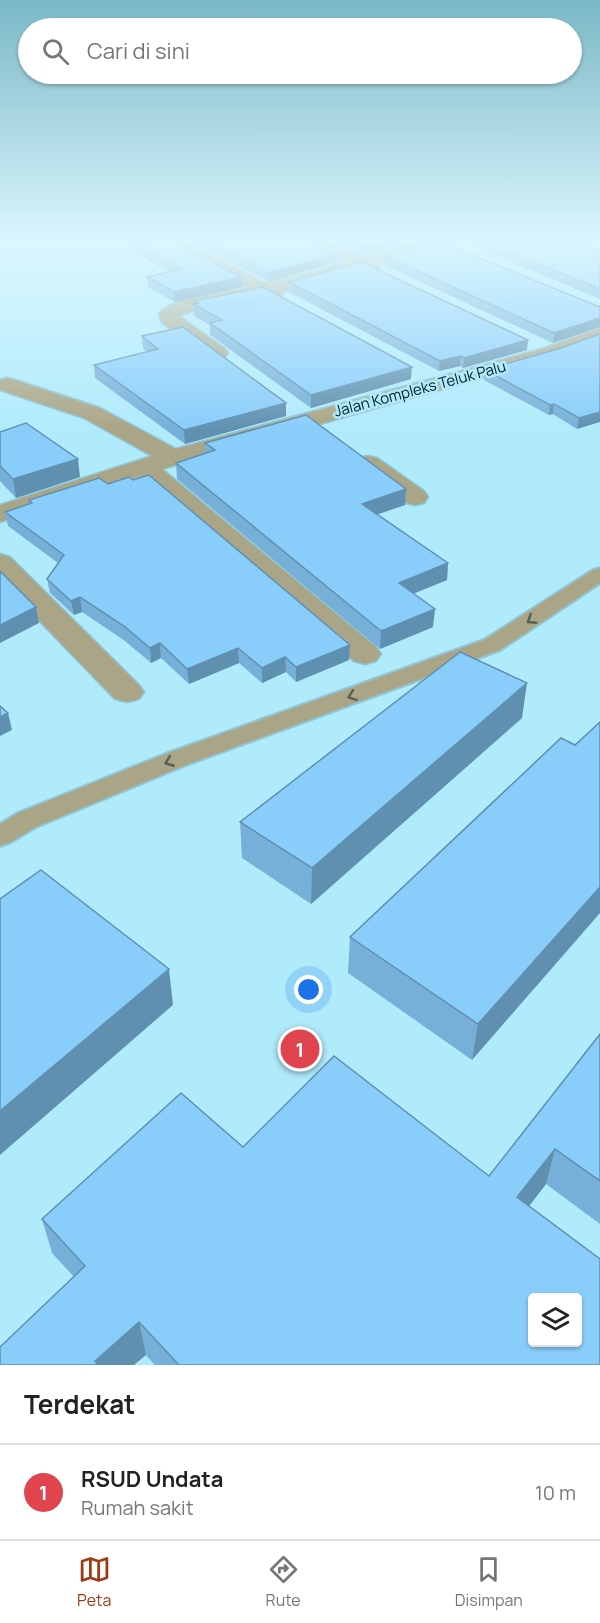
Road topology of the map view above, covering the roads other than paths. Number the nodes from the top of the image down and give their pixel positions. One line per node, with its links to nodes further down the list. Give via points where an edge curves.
1 (196, 304): 5 (street, via 168,316)
2 (600, 334): 3 (street, Jalan Kompleks Teluk Palu)
3 (551, 347): 4 (street); 7 (street, Jalan Kompleks Teluk Palu)
4 (600, 358)
5 (234, 366)
6 (7, 385): 8 (street, via 92,413)
7 (298, 413): 8 (street, Jalan Kompleks Teluk Palu); 10 (street)
8 (172, 458): 9 (street, Jalan Kompleks Teluk Palu)
9 (144, 466): 11 (street, Jalan Kompleks Teluk Palu); 15 (street)
10 (415, 497)
11 (0, 514)
12 (0, 563): 16 (street)
13 (600, 574): 14 (lane)
14 (590, 592): 17 (lane, one-way to 17, via 492,645 177,759 27,820)
15 (365, 654)
16 (127, 692)
17 (0, 836)

